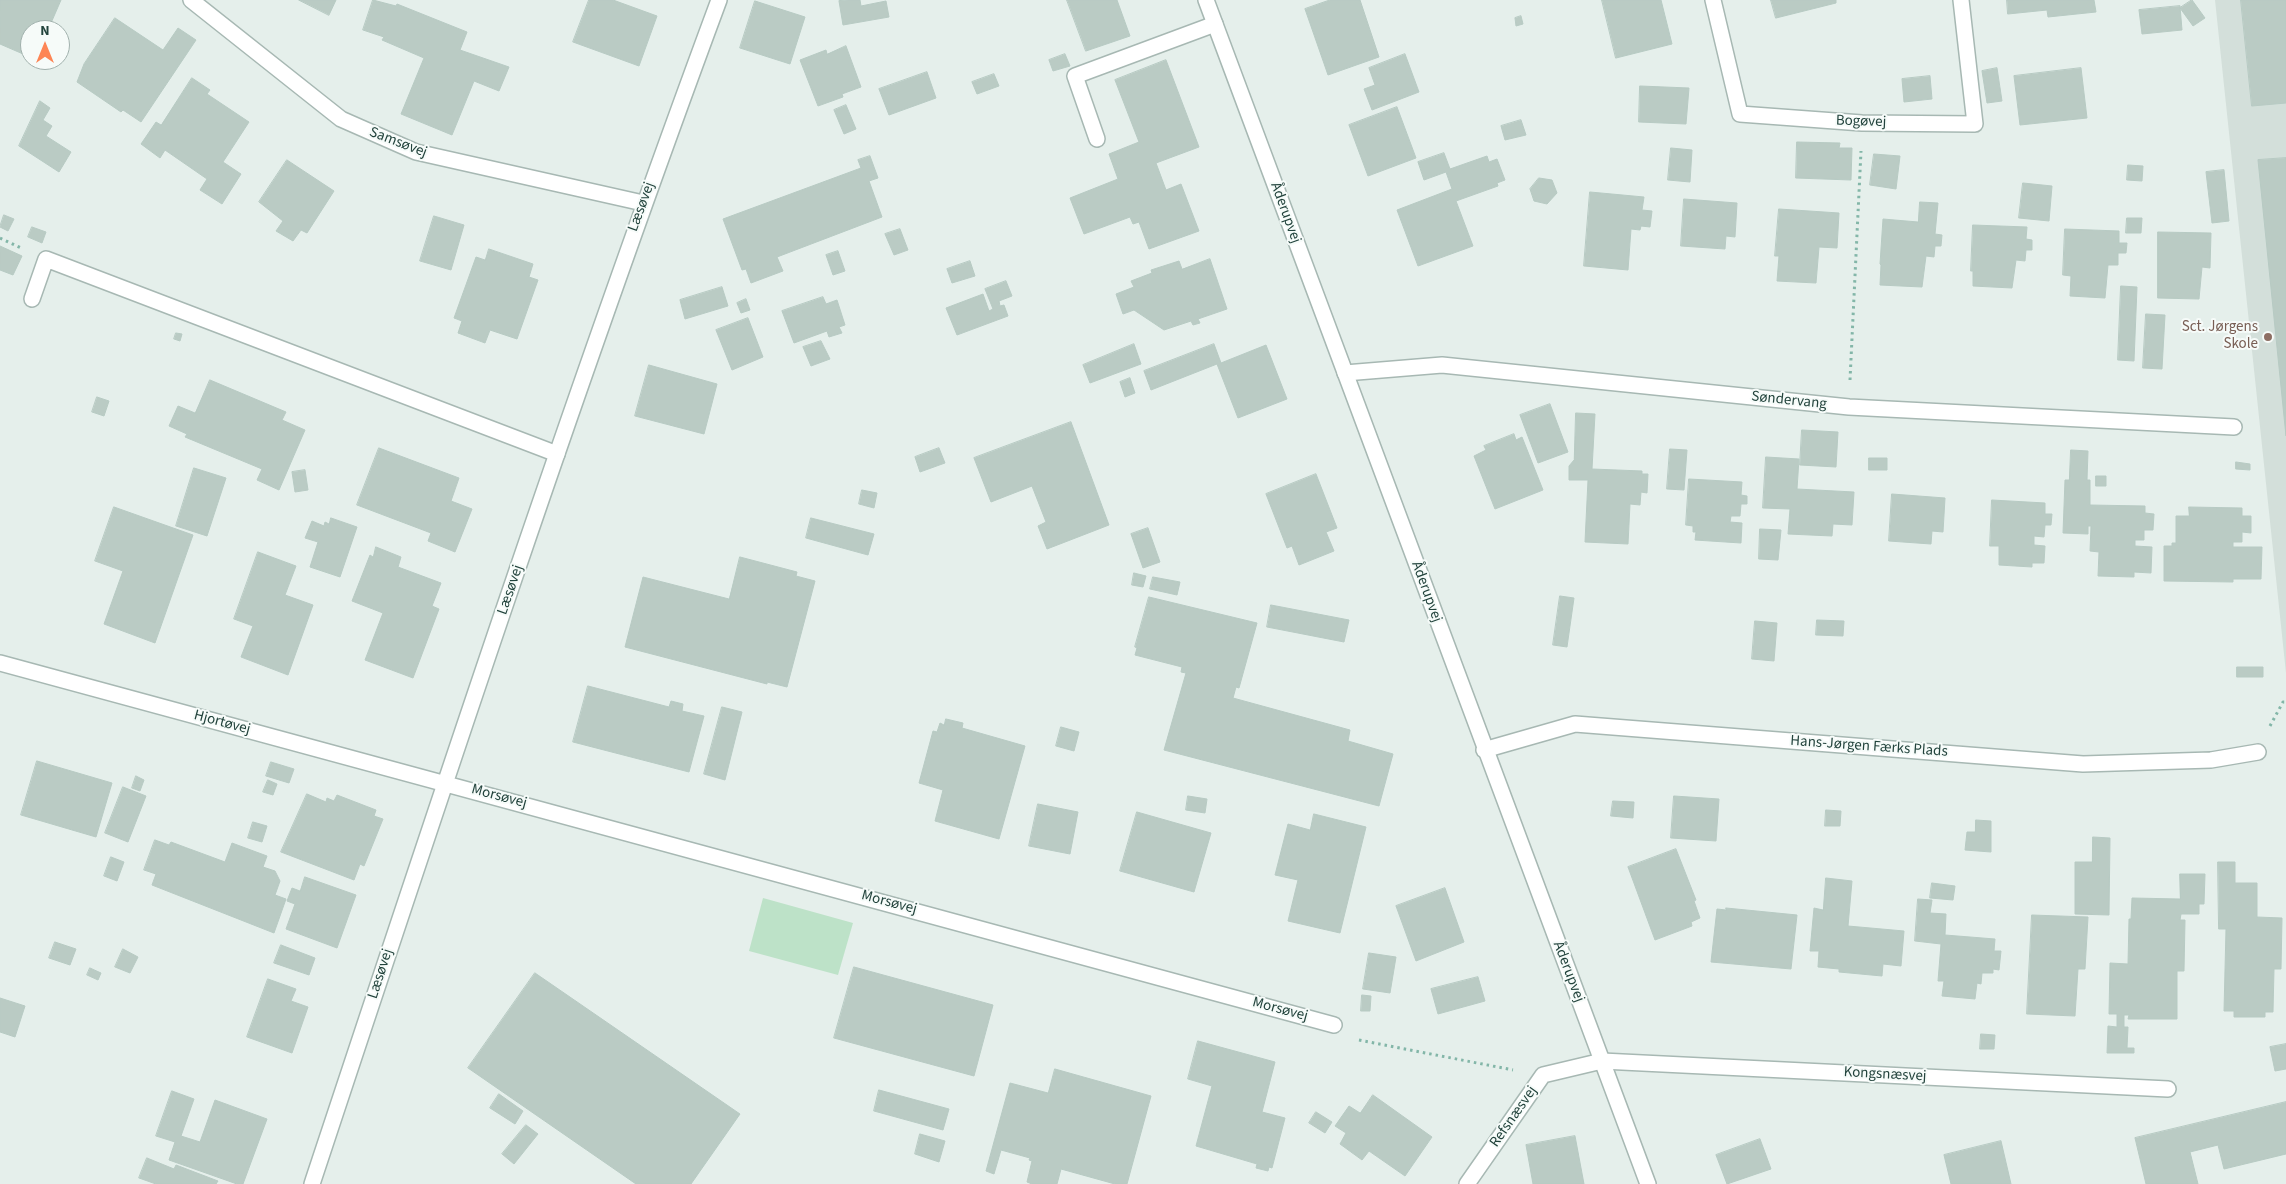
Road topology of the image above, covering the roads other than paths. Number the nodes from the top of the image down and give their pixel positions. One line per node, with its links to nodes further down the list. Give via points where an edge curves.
1 (190, 0): 8 (street, Samsøvej, via 341,119 416,152)
2 (718, 0): 8 (street, Læsøvej)
3 (1206, 0): 6 (street, Åderupvej)
4 (1713, 0): 5 (street, Bogøvej, via 1740,114 1862,123 1975,124)
5 (1961, 0)
6 (1216, 24): 7 (street, via 1074,76); 10 (street, Åderupvej)
7 (1097, 139)
8 (643, 203): 12 (street, Læsøvej)
9 (32, 299): 12 (street, via 46,259)
10 (1345, 373): 11 (street, Søndervang, via 1442,366 1849,407); 14 (street, Åderupvej)
11 (2234, 427)
12 (558, 454): 16 (street, Læsøvej)
13 (0, 663): 16 (street, Hjortøvej)
14 (1484, 750): 15 (street, Hans-Jørgen Færks Plads, via 1575,724 2084,764 2211,760); 18 (street, Åderupvej)
15 (2258, 752)
16 (444, 782): 17 (street, Morsøvej); 20 (street, Læsøvej)
17 (1334, 1025)
18 (1602, 1062): 19 (street, Kongsnæsvej); 21 (street, Refsnæsvej, via 1543,1076); 22 (street, Åderupvej)
19 (2168, 1089)
20 (312, 1184)
21 (1467, 1184)
22 (1648, 1184)

